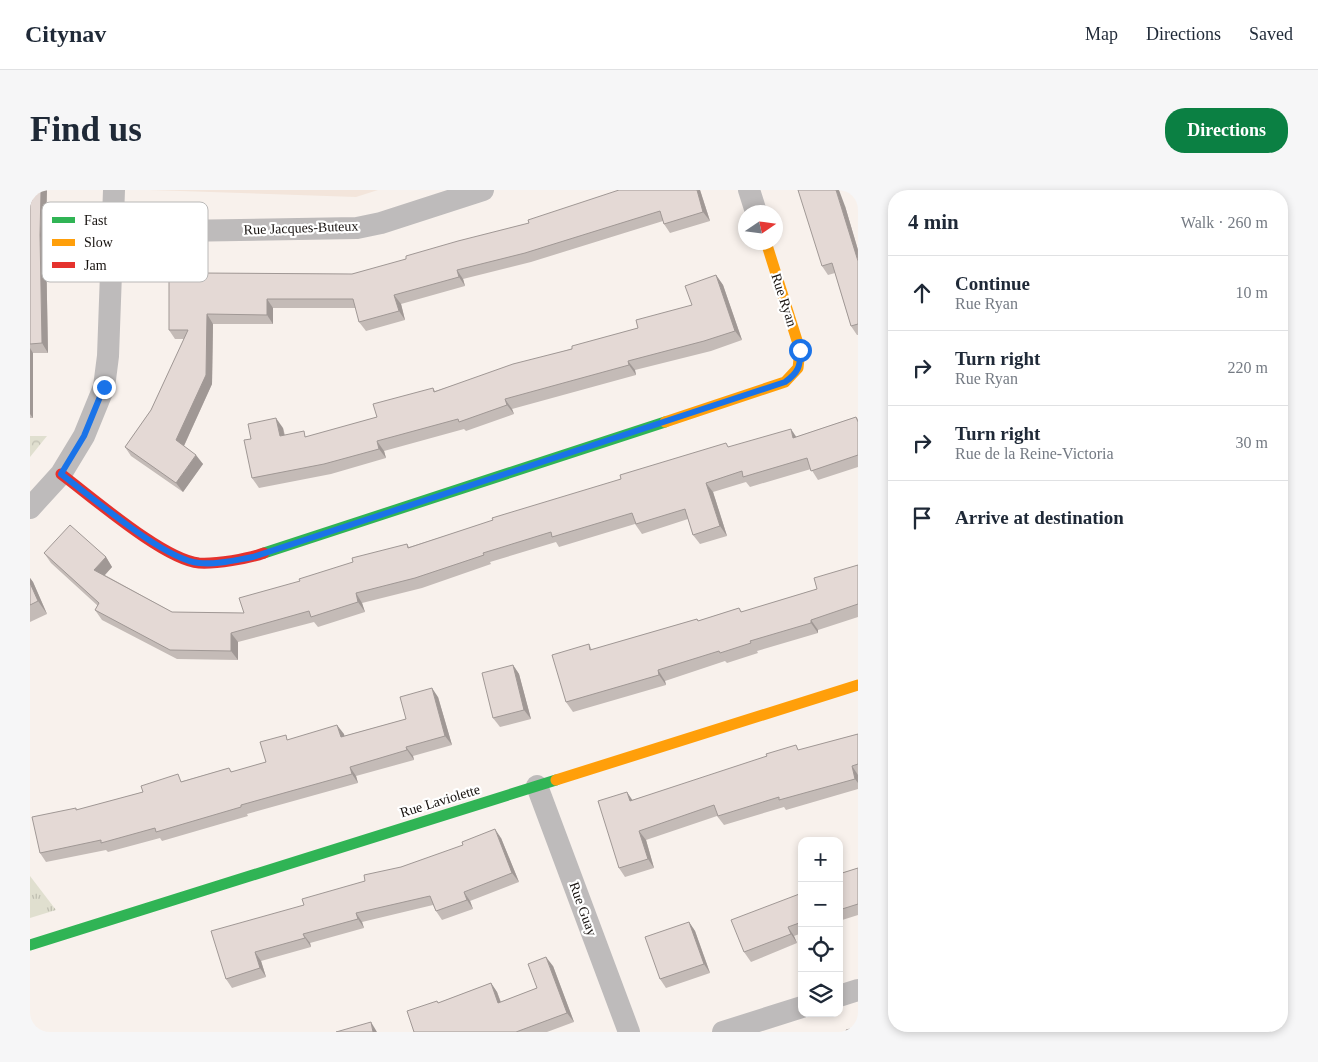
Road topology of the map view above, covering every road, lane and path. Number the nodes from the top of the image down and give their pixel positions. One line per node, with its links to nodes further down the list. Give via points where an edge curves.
1 (483, 190): 4 (street, Rue Jacques-Buteux, via 357,228)
2 (749, 190): 3 (street)
3 (754, 205)
4 (208, 230)
5 (769, 250): 7 (street, Rue Ryan, via 800,350 797,374 785,382 253,557 199,563 166,552)
6 (111, 282): 7 (street, via 104,387 84,436)
7 (61, 474): 8 (street)
8 (30, 508)
9 (858, 685): 10 (street, Rue Laviolette)
10 (537, 786): 11 (street, Rue Laviolette); 15 (street, Rue Guay)
11 (30, 945)
12 (858, 990): 13 (street)
13 (843, 995)
14 (798, 1008): 16 (street)
15 (629, 1032)
16 (723, 1032)

